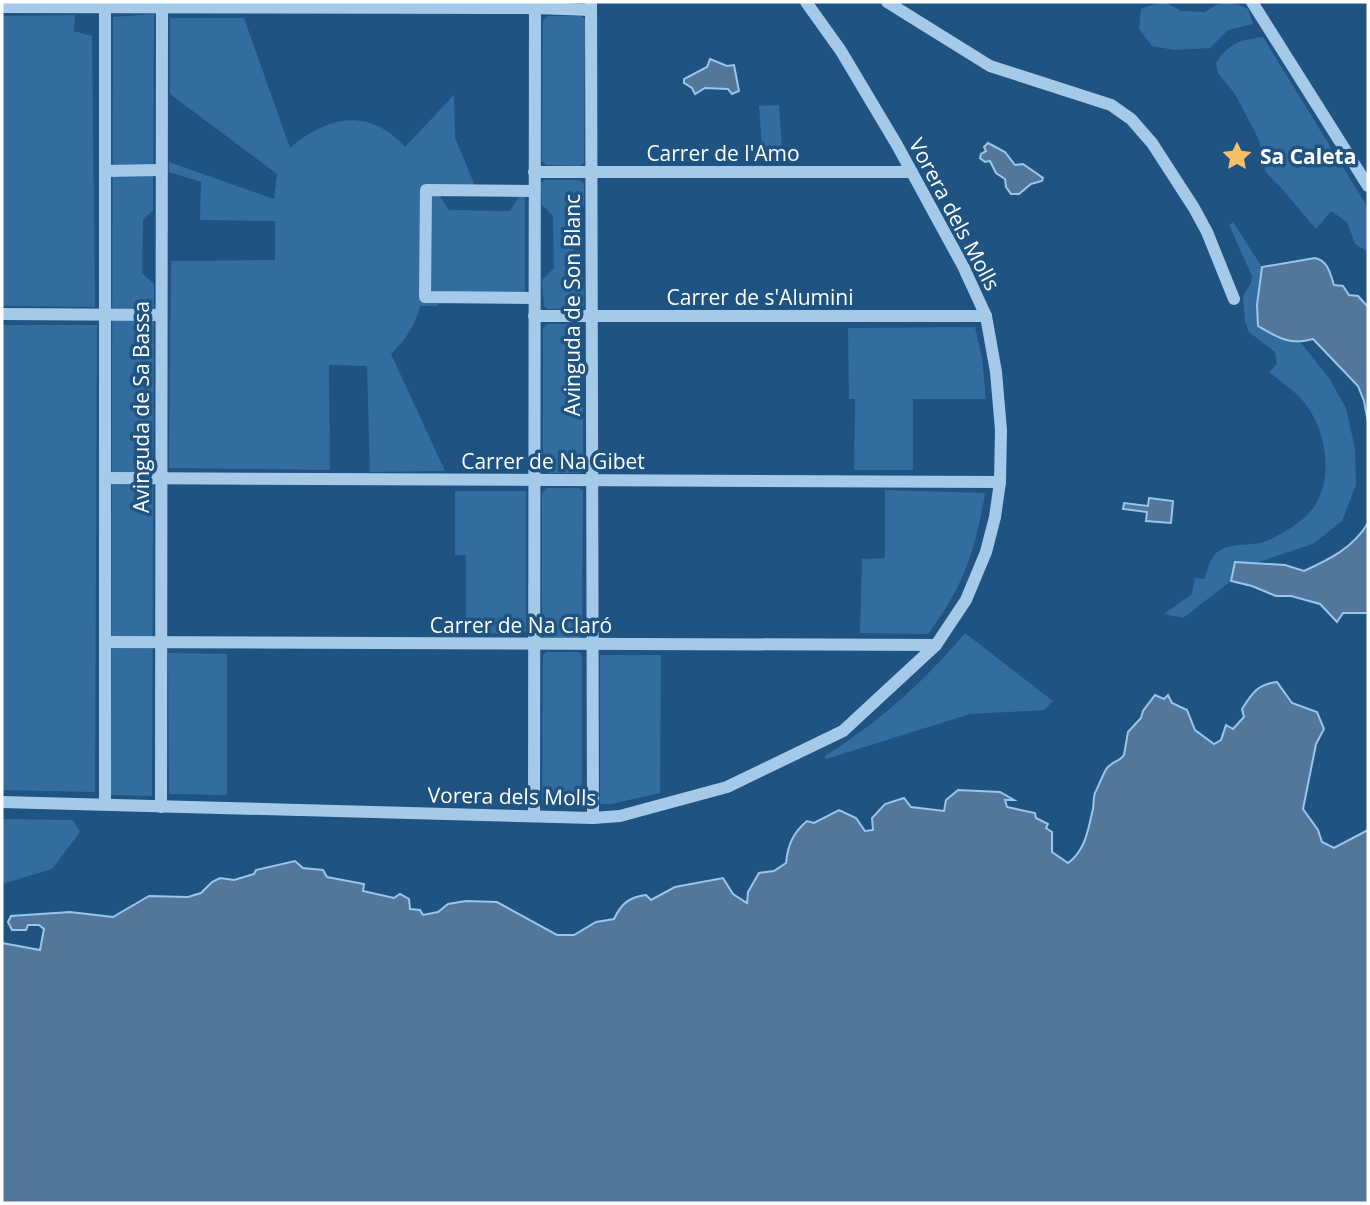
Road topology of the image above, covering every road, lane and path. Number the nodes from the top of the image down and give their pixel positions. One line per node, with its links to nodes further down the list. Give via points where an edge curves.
1 (806, 2): 13 (street, Vorera dels Molls, via 841,51)
2 (887, 2): 17 (street, via 990,66 1111,105 1130,118 1194,208)
3 (1252, 2): 14 (street)
4 (105, 4): 5 (street); 8 (street); 10 (street, Avinguda de Sa Bassa)
5 (164, 4): 6 (street); 9 (street, Avinguda de Sa Bassa)
6 (535, 5): 7 (street); 11 (street, Avinguda de Son Blanc)
7 (591, 6): 12 (street, Avinguda de Son Blanc)
8 (2, 7)
9 (161, 170): 10 (street); 20 (street, Avinguda de Sa Bassa)
10 (105, 171): 19 (street, Avinguda de Sa Bassa)
11 (534, 172): 12 (street, Carrer de l'Amo); 15 (street, Avinguda de Son Blanc)
12 (591, 172): 13 (street, Carrer de l'Amo); 22 (street, Avinguda de Son Blanc)
13 (912, 172): 23 (street, Vorera dels Molls)
14 (1368, 186)
15 (534, 191): 16 (street, Avinguda de Son Blanc); 16 (street, via 426,190 425,297)
16 (534, 298): 21 (street, Avinguda de Son Blanc)
17 (1234, 299)
18 (2, 314): 19 (street)
19 (106, 314): 20 (street); 24 (street, Avinguda de Sa Bassa)
20 (161, 315): 25 (street, Avinguda de Sa Bassa)
21 (534, 316): 22 (street, Carrer de s'Alumini); 26 (street, Avinguda de Son Blanc)
22 (592, 316): 23 (street, Carrer de s'Alumini); 27 (street, Avinguda de Son Blanc)
23 (986, 316): 28 (street, Vorera dels Molls, via 1002,430)
24 (106, 478): 25 (street, Carrer de Na Gibet); 29 (street, Avinguda de Sa Bassa)
25 (160, 479): 26 (street, Carrer de Na Gibet); 30 (street, Avinguda de Sa Bassa)
26 (534, 480): 27 (street, Carrer de Na Gibet); 31 (street, Avinguda de Son Blanc)
27 (592, 480): 28 (street, Carrer de Na Gibet); 32 (street, Avinguda de Son Blanc)
28 (1000, 482): 33 (street, Vorera dels Molls, via 986,552 966,600)
29 (106, 642): 30 (street, Carrer de Na Claró); 35 (street, Avinguda de Sa Bassa)
30 (160, 643): 31 (street, Carrer de Na Claró); 36 (street, Avinguda de Sa Bassa)
31 (534, 644): 32 (street, Carrer de Na Claró); 37 (street, Avinguda de Son Blanc)
32 (592, 644): 33 (street, Carrer de Na Claró); 38 (street, Avinguda de Son Blanc)
33 (936, 645): 38 (street, Vorera dels Molls, via 843,731 727,787)
34 (2, 802): 35 (street, Vorera dels Molls)
35 (105, 804): 36 (street, Vorera dels Molls)
36 (160, 807): 37 (street, Vorera dels Molls)
37 (534, 816): 38 (street, Vorera dels Molls)
38 (593, 818)

